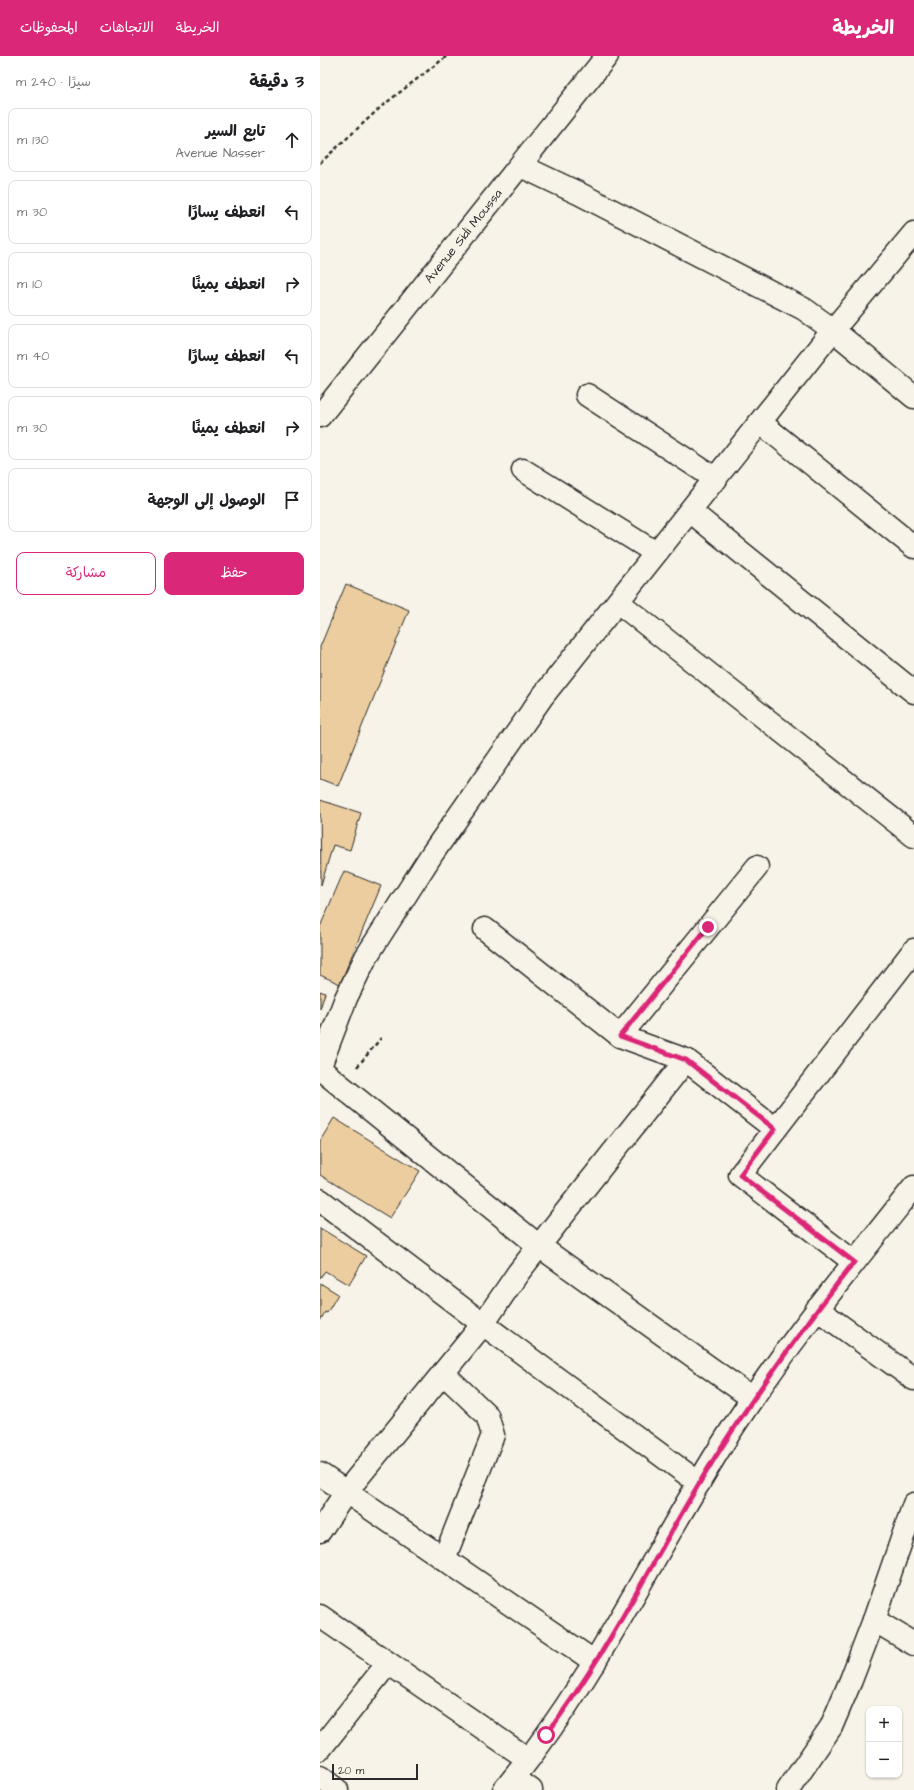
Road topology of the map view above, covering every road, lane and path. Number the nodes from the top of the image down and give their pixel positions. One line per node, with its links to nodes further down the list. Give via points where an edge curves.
1 (447, 56): 3 (path, via 382,106)
2 (607, 56): 4 (street, Avenue Sidi Moussa)
3 (320, 163)
4 (520, 166): 6 (street, via 804,309); 9 (street, Avenue Sidi Moussa)
5 (914, 233): 6 (street)
6 (833, 330): 8 (street); 10 (street)
7 (587, 395): 12 (street)
8 (914, 398)
9 (320, 416)
10 (761, 423): 12 (street); 14 (street)
11 (523, 470): 15 (street)
12 (716, 479): 13 (street)
13 (690, 511): 15 (street); 17 (street)
14 (914, 547)
15 (656, 553): 16 (street)
16 (618, 602): 18 (street); 25 (street, via 542,697 398,906 366,957 346,998)
17 (914, 692)
18 (914, 836)
19 (757, 867): 22 (street)
20 (485, 929): 22 (street)
21 (914, 950): 28 (street)
22 (620, 1036): 24 (street)
23 (381, 1038): 27 (path)
24 (686, 1060): 28 (street); 31 (street)
25 (320, 1066)
26 (320, 1069): 27 (street)
27 (342, 1086): 31 (street)
28 (775, 1129): 32 (street, via 740,1175)
29 (914, 1187): 32 (street)
30 (320, 1200): 34 (street)
31 (539, 1246): 34 (street); 37 (street)
32 (854, 1262): 33 (street)
33 (817, 1309): 36 (street); 37 (street)
34 (483, 1324): 35 (street); 39 (street)
35 (443, 1373): 40 (street); 43 (street, via 487,1415 493,1435)
36 (914, 1379)
37 (752, 1398): 39 (street)
38 (320, 1474): 40 (street)
39 (699, 1483): 47 (street)
40 (346, 1492): 42 (street); 43 (street)
41 (914, 1504): 45 (street)
42 (320, 1531)
43 (444, 1559): 47 (street)
44 (320, 1616): 48 (street)
45 (874, 1620): 46 (street); 54 (street, via 831,1727)
46 (914, 1644)
47 (595, 1662): 50 (street, via 555,1724)
48 (388, 1663): 49 (street); 50 (street)
49 (320, 1749)
50 (528, 1759): 52 (street)
51 (320, 1777): 53 (street)
52 (516, 1786)
53 (337, 1790)
54 (788, 1790)

